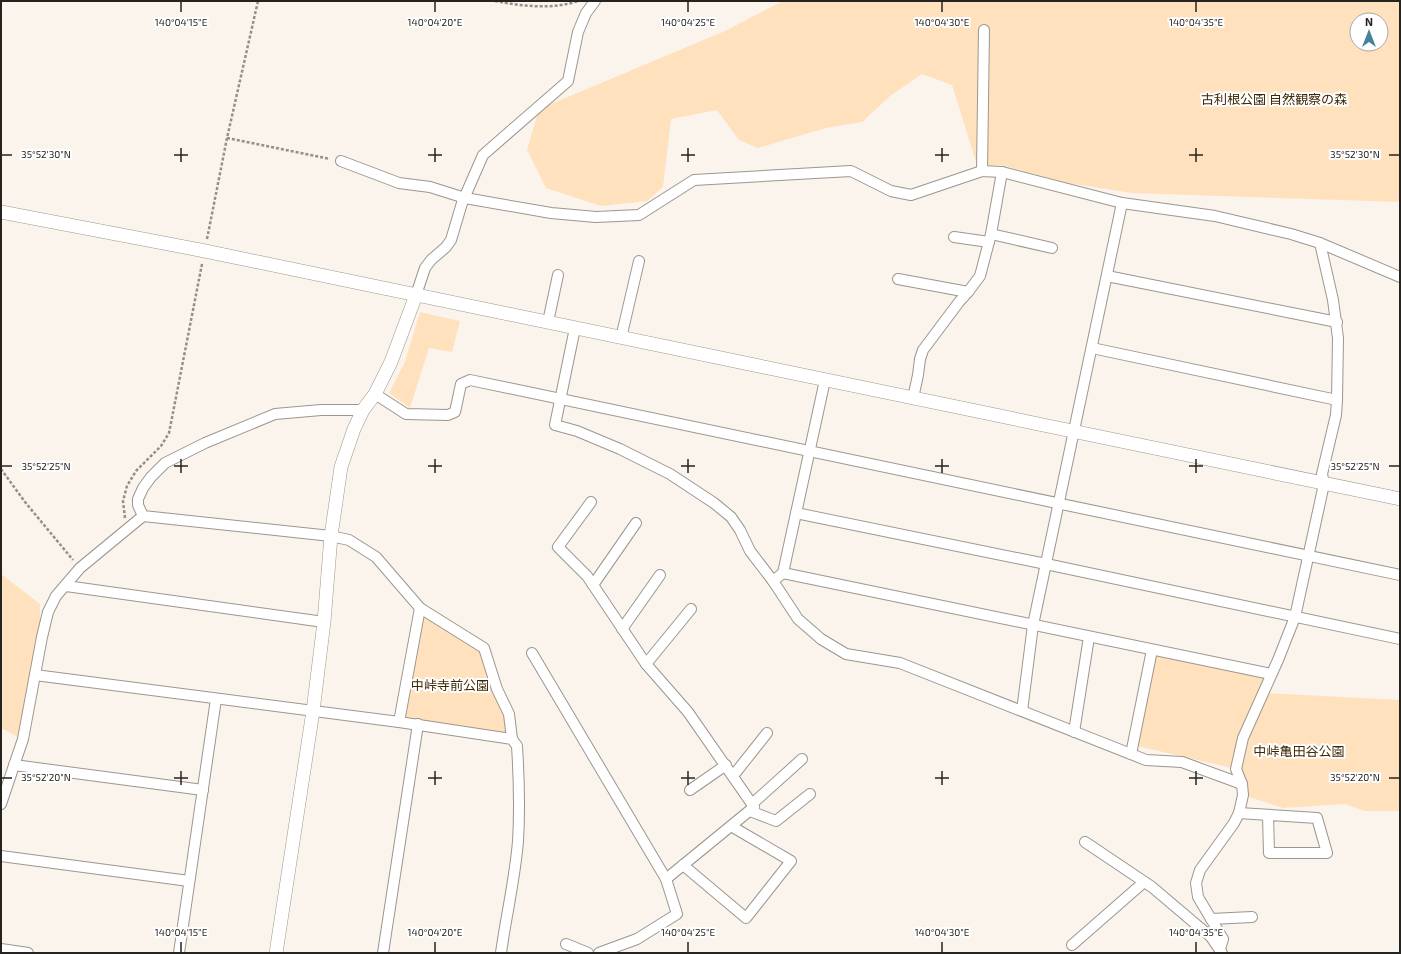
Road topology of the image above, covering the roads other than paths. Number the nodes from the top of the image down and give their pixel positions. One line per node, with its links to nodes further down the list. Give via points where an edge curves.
1 (595, 1): 6 (street, via 586,13 578,32 568,80 483,155)
2 (984, 30): 4 (street)
3 (341, 161): 6 (street, via 399,183 430,187)
4 (982, 171): 5 (street); 6 (street, via 911,194 891,191 851,170 694,180 639,215 596,217 558,214)
5 (1002, 172): 7 (street); 10 (street)
6 (465, 198): 19 (street, via 451,240 425,268)
7 (1122, 203): 11 (street, via 1215,216); 15 (street)
8 (1, 212): 19 (street)
9 (954, 237): 10 (street)
10 (990, 238): 12 (street); 18 (street, via 980,276)
11 (1320, 243): 16 (street); 21 (street)
12 (1052, 248)
13 (639, 261): 23 (street)
14 (558, 275): 20 (street)
15 (1107, 276): 21 (street); 24 (street)
16 (1400, 277)
17 (898, 279): 18 (street)
18 (968, 292): 28 (street, via 923,350)
19 (416, 295): 20 (street); 26 (street, via 391,362)
20 (548, 322): 22 (street)
21 (1337, 322): 29 (street)
22 (575, 328): 23 (street); 27 (street)
23 (621, 338): 25 (street)
24 (1092, 348): 29 (street); 31 (street)
25 (824, 380): 28 (street); 32 (street)
26 (375, 394): 27 (street, via 406,414 415,415 448,415 455,412 461,384 470,380); 30 (street)
27 (560, 398): 32 (street); 46 (street, via 555,425 620,449 670,474 714,503 731,517 750,552)
28 (913, 398): 31 (street)
29 (1337, 400): 33 (street, via 1322,474)
30 (363, 410): 38 (street, via 275,414 205,443 164,463 151,477 138,499); 40 (street, via 342,467)
31 (1074, 432): 33 (street); 36 (street)
32 (809, 451): 36 (street); 37 (street)
33 (1324, 484): 34 (street); 41 (street)
34 (1400, 500)
35 (591, 502): 47 (street, via 558,547)
36 (1059, 503): 41 (street); 42 (street)
37 (796, 513): 42 (street); 43 (street)
38 (143, 516): 40 (street); 48 (street, via 80,568)
39 (636, 523): 47 (street)
40 (331, 536): 49 (street, via 349,540 376,557); 52 (street)
41 (1309, 555): 45 (street); 51 (street)
42 (1046, 564): 51 (street); 53 (street)
43 (783, 573): 46 (street); 53 (street)
44 (660, 575): 54 (street)
45 (1400, 575)
46 (773, 581): 64 (street, via 798,619 821,639 846,654 900,663)
47 (594, 585): 54 (street)
48 (66, 586): 52 (street); 61 (street, via 56,596 48,612)
49 (420, 608): 65 (street); 69 (street, via 484,648 497,689 509,714)
50 (691, 609): 59 (street)
51 (1295, 618): 56 (street); 60 (street)
52 (324, 622): 63 (street)
53 (1033, 625): 55 (street); 64 (street)
54 (622, 629): 59 (street)
55 (1089, 636): 57 (street); 67 (street)
56 (1400, 639)
57 (1152, 650): 60 (street); 70 (street)
58 (532, 653): 87 (street)
59 (646, 664): 73 (street, via 688,712)
60 (1271, 674): 75 (street, via 1243,738 1236,769)
61 (35, 675): 62 (street); 72 (street, via 23,739)
62 (216, 699): 63 (street); 76 (street)
63 (313, 712): 65 (street); 98 (street)
64 (1022, 712): 67 (street)
65 (399, 722): 66 (street)
66 (418, 724): 69 (street); 99 (street)
67 (1074, 732): 70 (street)
68 (767, 733): 74 (street)
69 (512, 739): 100 (street, via 517,746 520,803 518,842)
70 (1131, 754): 75 (street, via 1146,760 1182,762)
71 (802, 759): 80 (street)
72 (14, 765): 76 (street); 79 (street)
73 (726, 765): 74 (street); 77 (street)
74 (733, 776): 80 (street)
75 (1242, 784): 81 (street, via 1243,795)
76 (203, 790): 88 (street)
77 (690, 790)
78 (810, 794): 80 (street, via 776,821)
79 (1, 804)
80 (751, 807): 83 (street)
81 (1239, 813): 82 (street); 91 (street, via 1200,870 1196,883 1198,897)
82 (1268, 815): 82 (street, via 1317,818 1326,853 1269,853)
83 (731, 826): 86 (street); 86 (street, via 791,861 746,918)
84 (1085, 842): 89 (street)
85 (1, 856): 88 (street)
86 (683, 865): 87 (street)
87 (666, 879): 102 (street, via 677,914 637,939)
88 (189, 881): 97 (street)
89 (1144, 882): 93 (street); 95 (street, via 1211,937)
90 (1252, 916): 91 (street)
91 (1211, 919): 95 (street, via 1223,939)
92 (566, 944): 101 (street)
93 (1072, 945)
94 (1, 949): 96 (street)
95 (1221, 951)
96 (28, 953)
97 (179, 953)
98 (276, 953)
99 (383, 953)
100 (501, 953)
101 (588, 953)
102 (599, 953)

